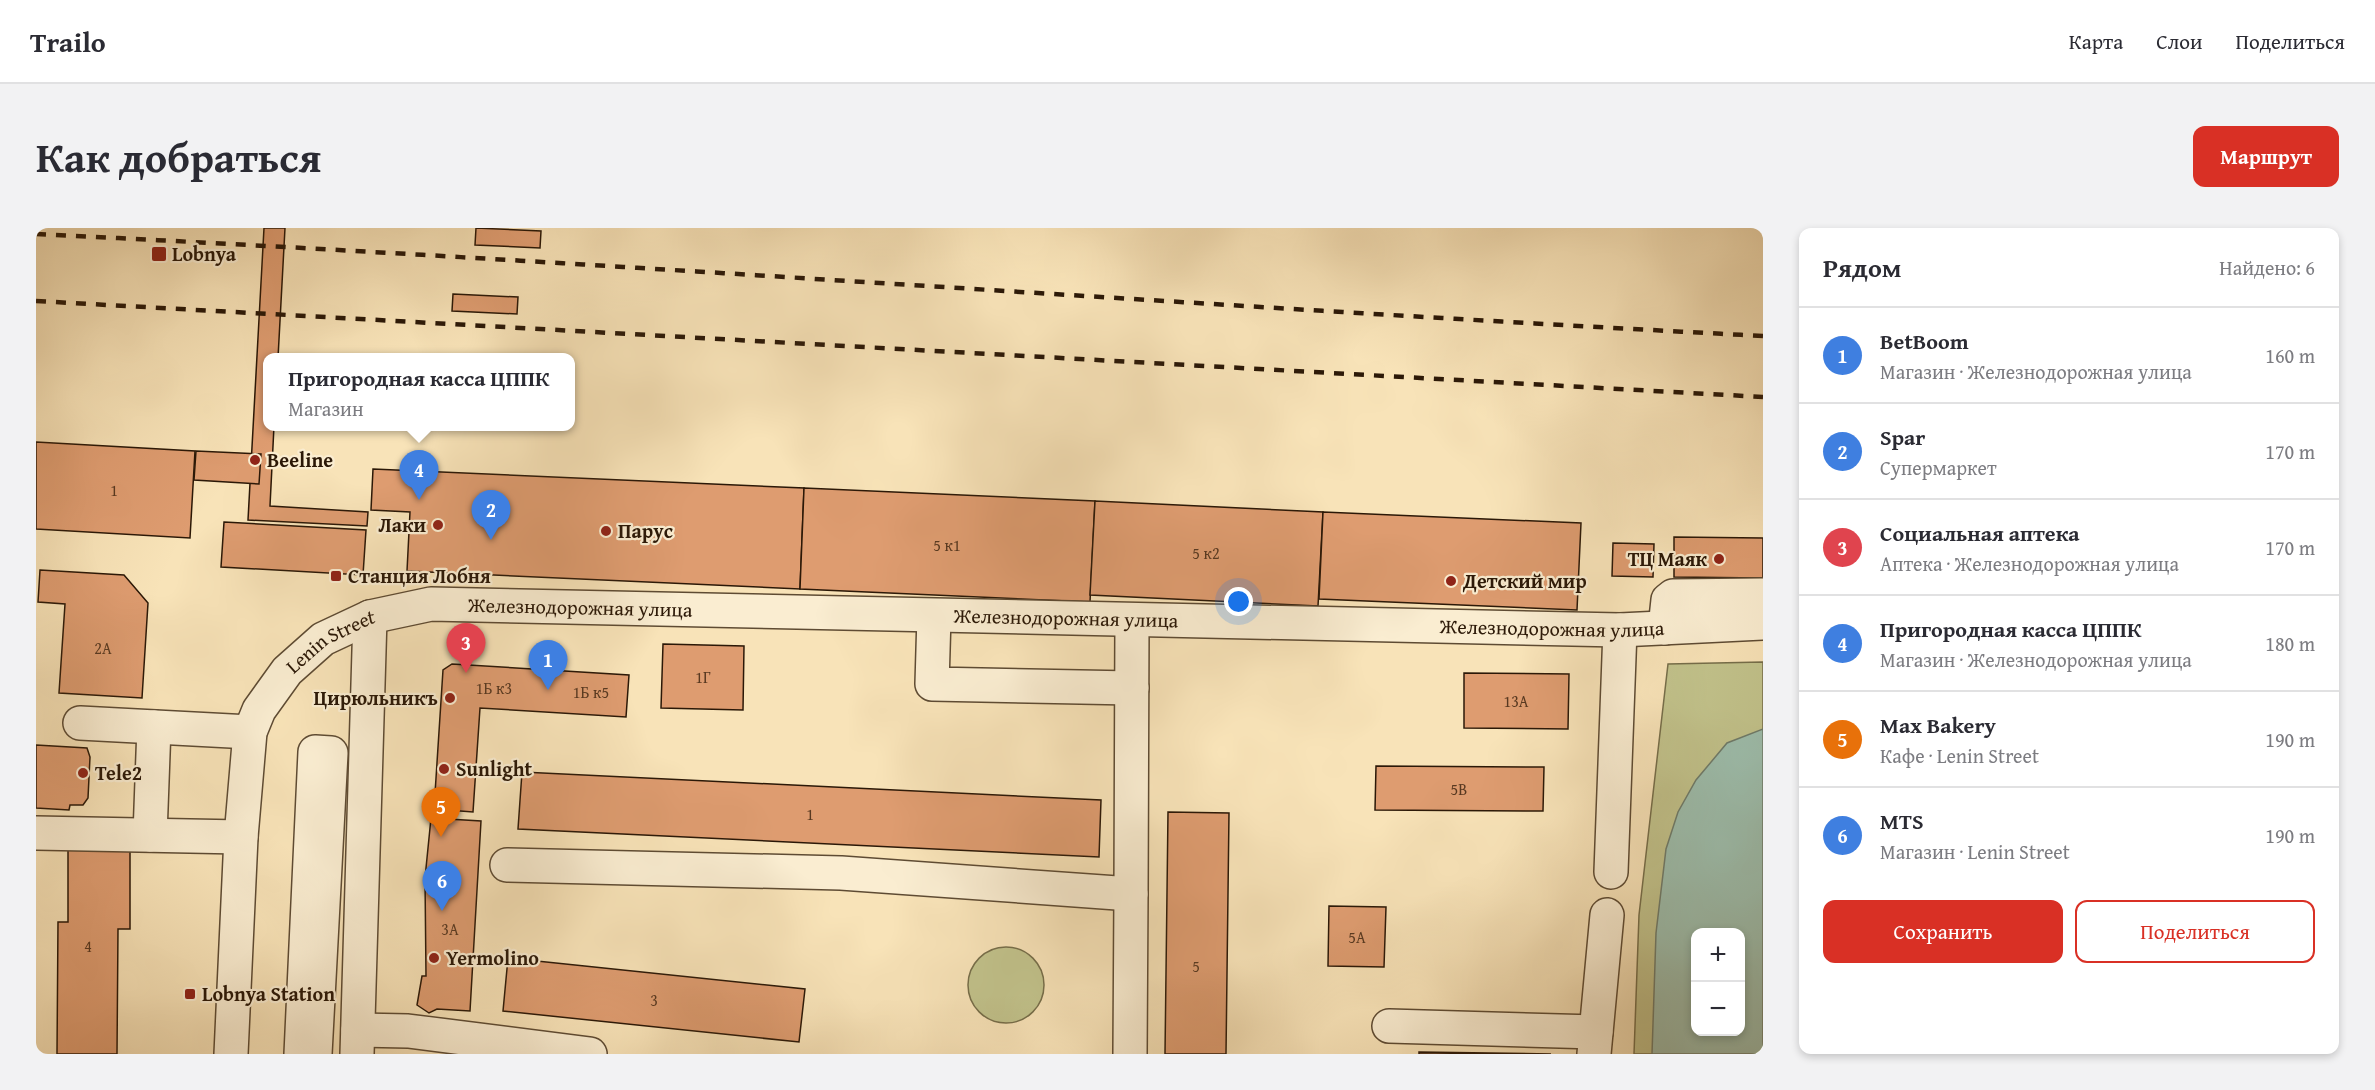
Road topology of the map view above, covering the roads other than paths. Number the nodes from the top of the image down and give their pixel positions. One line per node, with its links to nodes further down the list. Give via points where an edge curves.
1 (1763, 595): 6 (street, via 1673,596 1667,607)
2 (934, 616): 3 (street, Железнодорожная улица, via 431,604); 4 (street, Железнодорожная улица); 8 (street, via 933,684)
3 (370, 617): 11 (street, Lenin Street, via 323,639 304,654 272,690); 20 (street, Lenin Street)
4 (1132, 620): 7 (street, Железнодорожная улица); 8 (street)
5 (1763, 623): 6 (street, Железнодорожная улица)
6 (1665, 628): 7 (street, Железнодорожная улица)
7 (1620, 630): 16 (street)
8 (1132, 688): 17 (street)
9 (80, 723): 10 (street)
10 (154, 727): 11 (street); 13 (street)
11 (250, 732): 14 (street, Lenin Street)
12 (36, 832): 13 (street)
13 (150, 835): 14 (street)
14 (241, 837): 22 (street, Lenin Street)
15 (507, 865): 17 (street, via 841,873)
16 (1611, 872)
17 (1131, 894): 26 (street)
18 (1607, 915): 21 (street)
19 (1389, 1026): 21 (street)
20 (357, 1042): 25 (street, via 408,1031)
21 (1595, 1043)
22 (231, 1054)
23 (301, 1054): 24 (street, via 315,752 331,753)
24 (315, 1054)
25 (574, 1054)
26 (1130, 1054)

